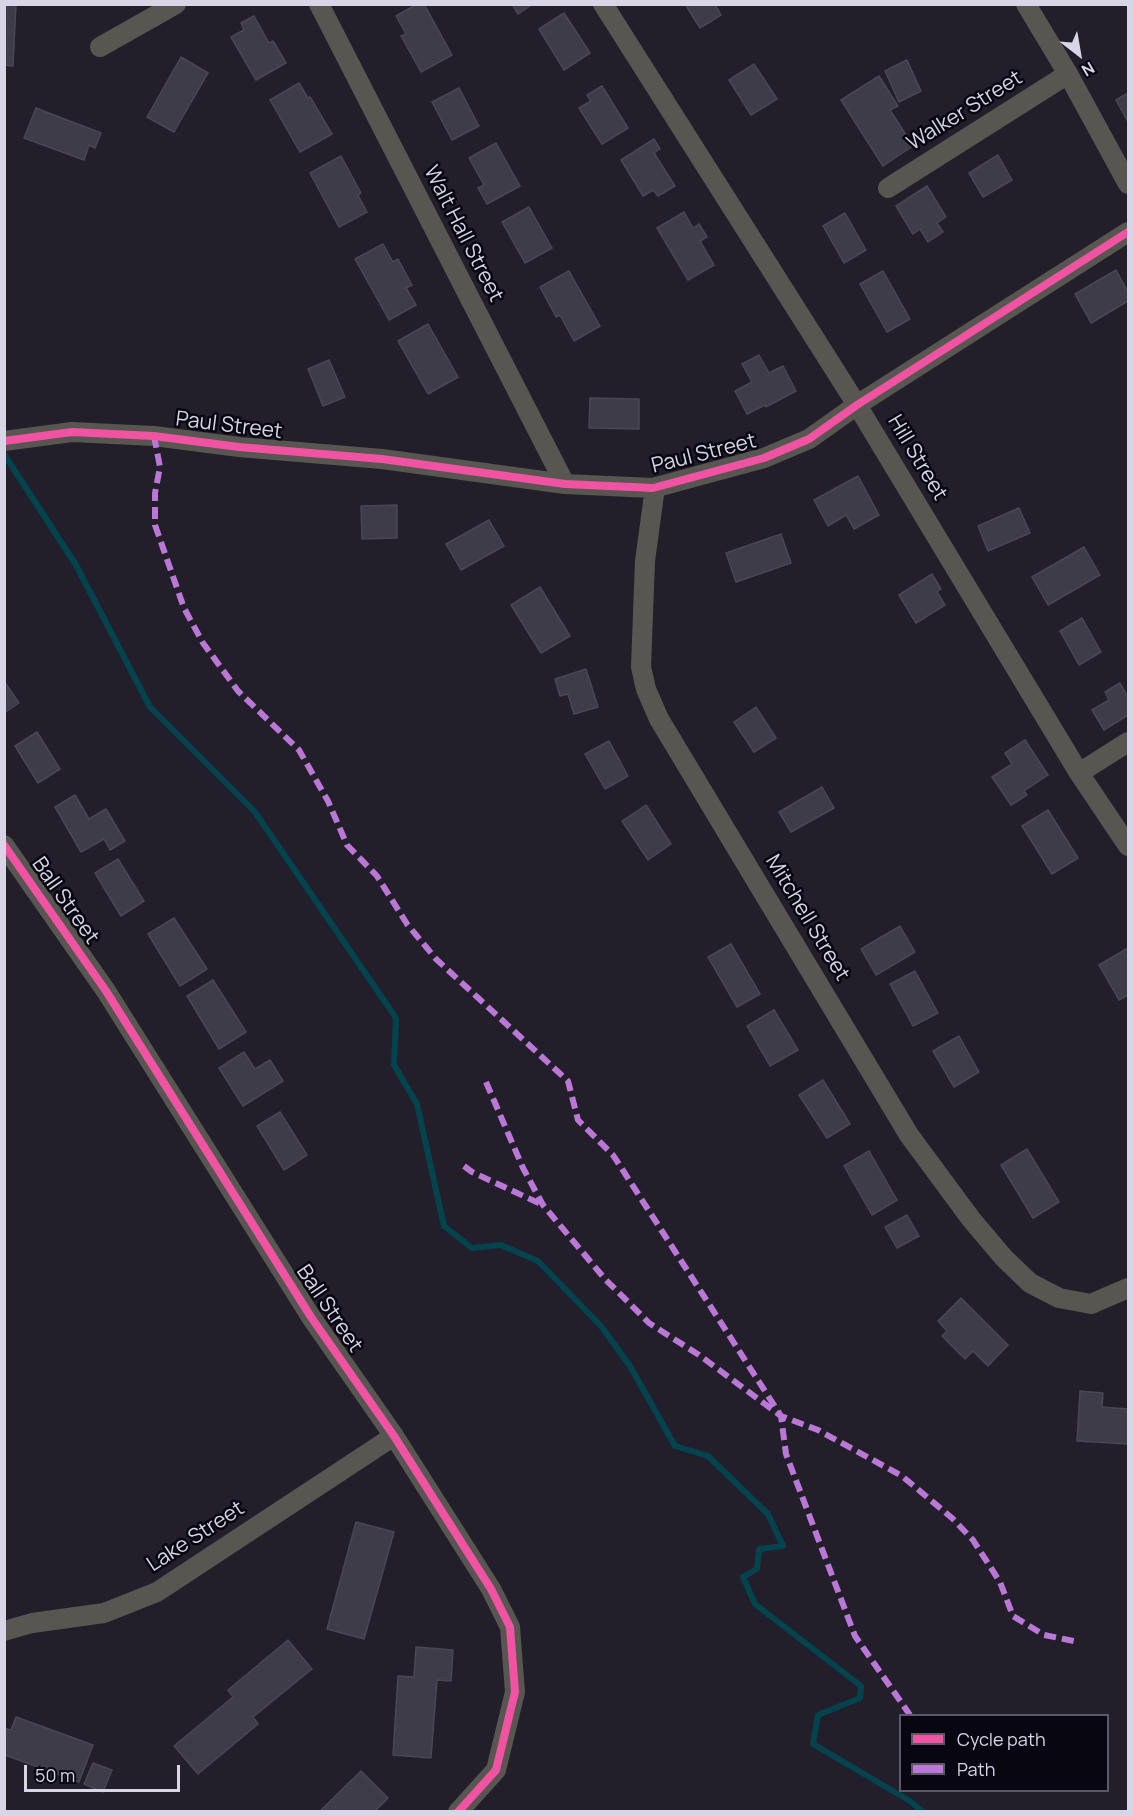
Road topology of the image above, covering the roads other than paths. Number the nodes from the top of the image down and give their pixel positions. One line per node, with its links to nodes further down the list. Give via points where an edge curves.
1 (176, 4): 5 (street)
2 (318, 4): 12 (street, Walt Hall Street)
3 (603, 4): 10 (street, Hill Street)
4 (1026, 4): 6 (street)
5 (100, 47)
6 (1068, 74): 7 (street); 8 (street, Walker Street)
7 (1128, 184)
8 (888, 188)
9 (1128, 232): 10 (street, Paul Street)
10 (857, 405): 13 (street, Paul Street, via 809,439 764,458); 15 (street, Hill Street)
11 (4, 441): 12 (street, Paul Street, via 72,432 154,435 239,447 382,459)
12 (566, 484): 13 (street, Paul Street)
13 (652, 488): 18 (street, Mitchell Street, via 641,667 659,719 909,1135 971,1219 1030,1283 1059,1298 1091,1304)
14 (1128, 742): 15 (street)
15 (1080, 773): 17 (street, Hill Street)
16 (4, 845): 19 (street, Ball Street, via 106,991 311,1317)
17 (1128, 846)
18 (1128, 1288)
19 (394, 1436): 20 (street, Lake Street, via 157,1592 104,1613); 21 (street, Ball Street, via 491,1589 510,1626 515,1692 496,1770)
20 (4, 1631)
21 (458, 1812)

